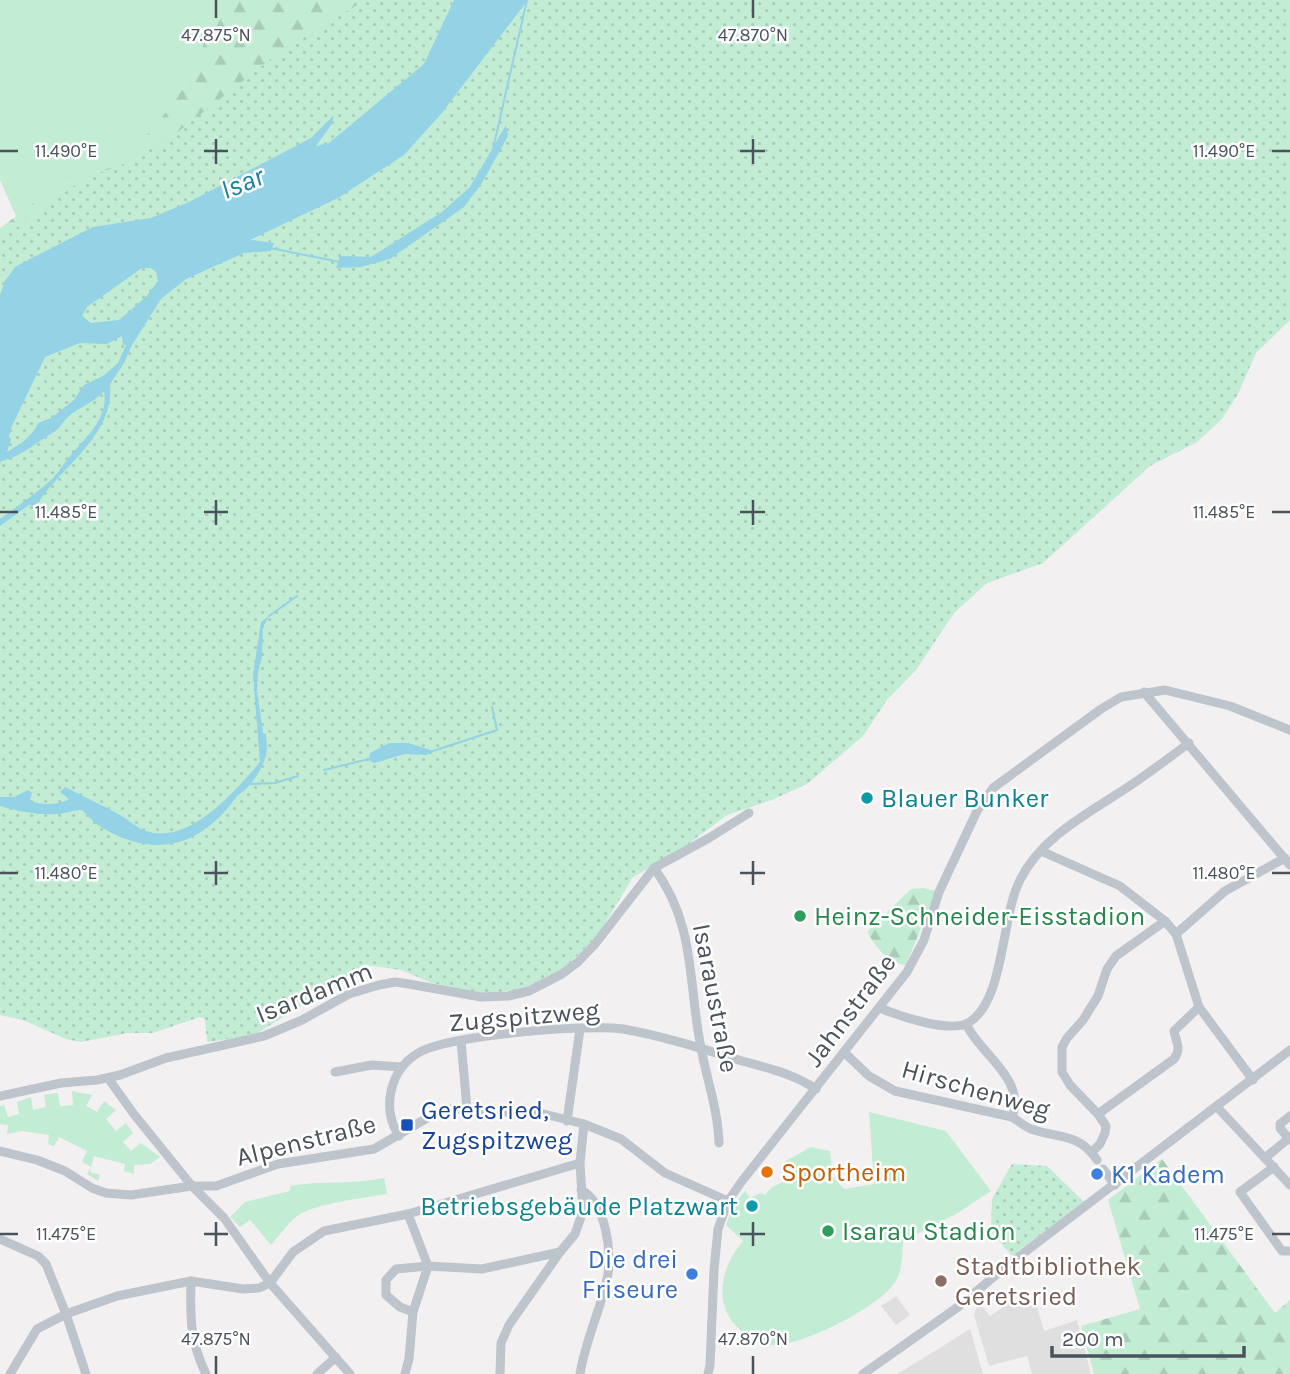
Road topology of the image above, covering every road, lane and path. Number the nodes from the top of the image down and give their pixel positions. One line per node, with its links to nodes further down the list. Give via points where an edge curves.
1 (1144, 692): 2 (street, Jahnstraße, via 1165,690 1230,706); 3 (street); 11 (street, Jahnstraße, via 1121,697 1101,709 993,788 965,831 915,960)
2 (1290, 730)
3 (1189, 743): 5 (street, via 1057,834); 6 (street)
4 (748, 813): 7 (street, Isardamm)
5 (1041, 850): 8 (street, via 1120,886); 12 (street, via 1012,897 988,997)
6 (1287, 861): 9 (street, via 1225,891)
7 (654, 868): 15 (street, Isaraustraße, via 669,888 689,951); 20 (street, Isardamm, via 579,961 529,991 481,996 395,982 379,985 349,994 264,1037 166,1058)
8 (1165, 921): 9 (street); 26 (street, via 1116,956 1098,996 1062,1047 1062,1072)
9 (1175, 934): 10 (street)
10 (1199, 1007): 21 (street); 26 (street, via 1174,1031 1179,1053 1174,1059)
11 (880, 1008): 12 (street, via 913,1021); 17 (street, Jahnstraße)
12 (966, 1024): 27 (street, via 974,1041 1011,1083 1016,1106)
13 (580, 1029): 14 (street, Zugspitzweg, via 514,1032); 15 (street, Zugspitzweg, via 622,1029); 29 (street)
14 (461, 1041): 18 (street, Zugspitzweg, via 418,1052); 25 (street)
15 (701, 1048): 22 (street, Zugspitzweg, via 802,1079); 33 (street, Isaraustraße)
16 (1290, 1050): 21 (street)
17 (845, 1053): 22 (street, Jahnstraße); 27 (street, Hirschenweg, via 869,1076 895,1091)
18 (401, 1067): 19 (street, via 372,1065); 31 (street, via 390,1099)
19 (335, 1072)
20 (108, 1077): 23 (street, Isardamm); 39 (street)
21 (1253, 1080): 24 (street)
22 (816, 1089): 43 (street, Jahnstraße)
23 (0, 1096)
24 (1217, 1107): 35 (street); 40 (street)
25 (467, 1109): 29 (street, Alpenstraße, via 544,1114); 31 (street, Alpenstraße, via 434,1114)
26 (1098, 1114): 27 (street, Hirschenweg, via 1106,1126 1094,1156 1074,1138 1028,1128)
27 (1012, 1116)
28 (1290, 1116): 32 (street, via 1280,1124)
29 (567, 1121): 30 (street, Alpenstraße)
30 (583, 1124): 36 (street); 43 (street, Alpenstraße, via 621,1139 665,1173)
31 (398, 1136): 39 (street, Alpenstraße, via 374,1149 278,1164 216,1186)
32 (1289, 1139): 35 (street)
33 (719, 1143)
34 (0, 1151): 39 (street, Alpenstraße, via 65,1171 106,1193 131,1195)
35 (1265, 1158): 37 (street)
36 (580, 1163): 42 (street); 44 (street)
37 (1273, 1167): 41 (street); 46 (street, via 1240,1192 1282,1251)
38 (1103, 1169): 40 (street)
39 (192, 1185): 50 (street, via 224,1218)
40 (1115, 1185): 63 (street)
41 (1290, 1185)
42 (581, 1190): 47 (street, via 583,1211 575,1234); 62 (street, via 601,1213 608,1276)
43 (729, 1202): 54 (street, Jahnstraße, via 716,1247)
44 (408, 1214): 48 (street); 50 (street, via 324,1231 293,1252)
45 (0, 1239): 52 (street, via 46,1264)
46 (1290, 1251)
47 (560, 1252): 48 (street, via 482,1269); 61 (street, via 509,1325 501,1343)
48 (428, 1266): 51 (street); 51 (street, via 396,1269 386,1280 386,1295)
49 (191, 1281): 50 (street, via 243,1289); 52 (street, via 117,1296); 57 (street, via 191,1324 196,1354)
50 (270, 1283): 53 (street)
51 (413, 1312): 60 (street)
52 (66, 1314): 55 (street, via 37,1329); 56 (street)
53 (336, 1357): 58 (street); 59 (street)
54 (711, 1371)
55 (10, 1374)
56 (86, 1374)
57 (206, 1374)
58 (317, 1374)
59 (349, 1374)
60 (405, 1374)
61 (500, 1374)
62 (580, 1374)
63 (863, 1374)

